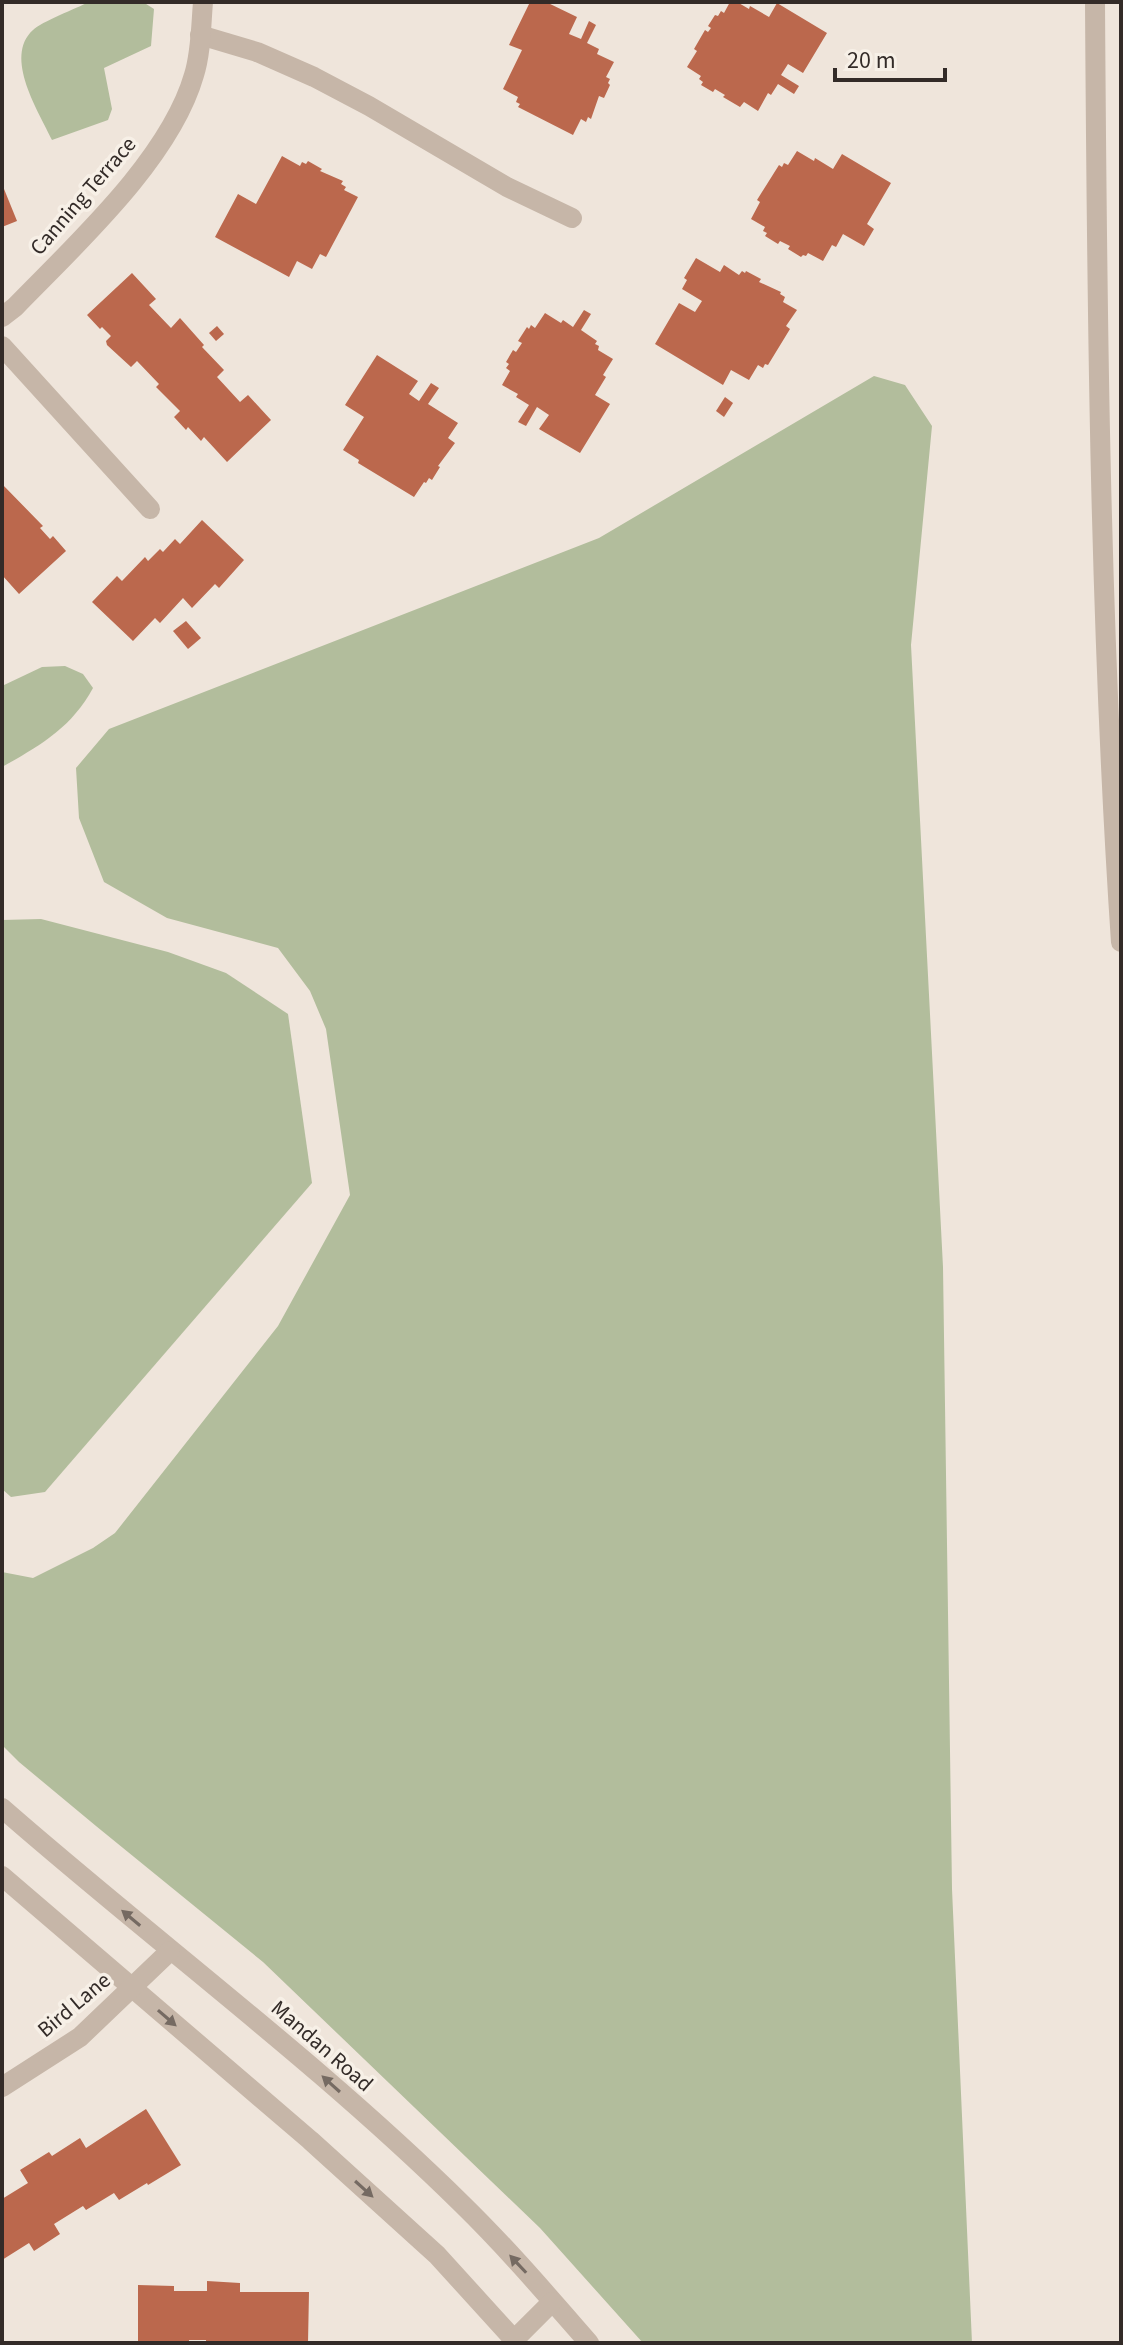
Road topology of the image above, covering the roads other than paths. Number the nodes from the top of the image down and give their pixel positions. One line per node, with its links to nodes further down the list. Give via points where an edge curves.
1 (203, 2): 3 (street, Canning Terrace)
2 (1095, 2): 8 (street, via 1099,469)
3 (200, 35): 4 (street, via 314,77); 5 (street, Canning Terrace, via 195,74 181,110 145,165)
4 (572, 218)
5 (2, 317)
6 (2, 346): 7 (street)
7 (150, 509)
8 (1121, 942)
9 (2, 1808): 11 (street, Mandan Road, one-way to 9)
10 (2, 1876): 12 (street)
11 (170, 1951): 12 (street, Bird Lane); 14 (street, Mandan Road, one-way to 11, via 464,2205 301,2057)
12 (132, 1987): 13 (street, Bird Lane, via 80,2037); 15 (street, one-way to 15, via 437,2255)
13 (2, 2087)
14 (552, 2302): 15 (street); 16 (street, Mandan Road)
15 (514, 2342)
16 (589, 2343)

